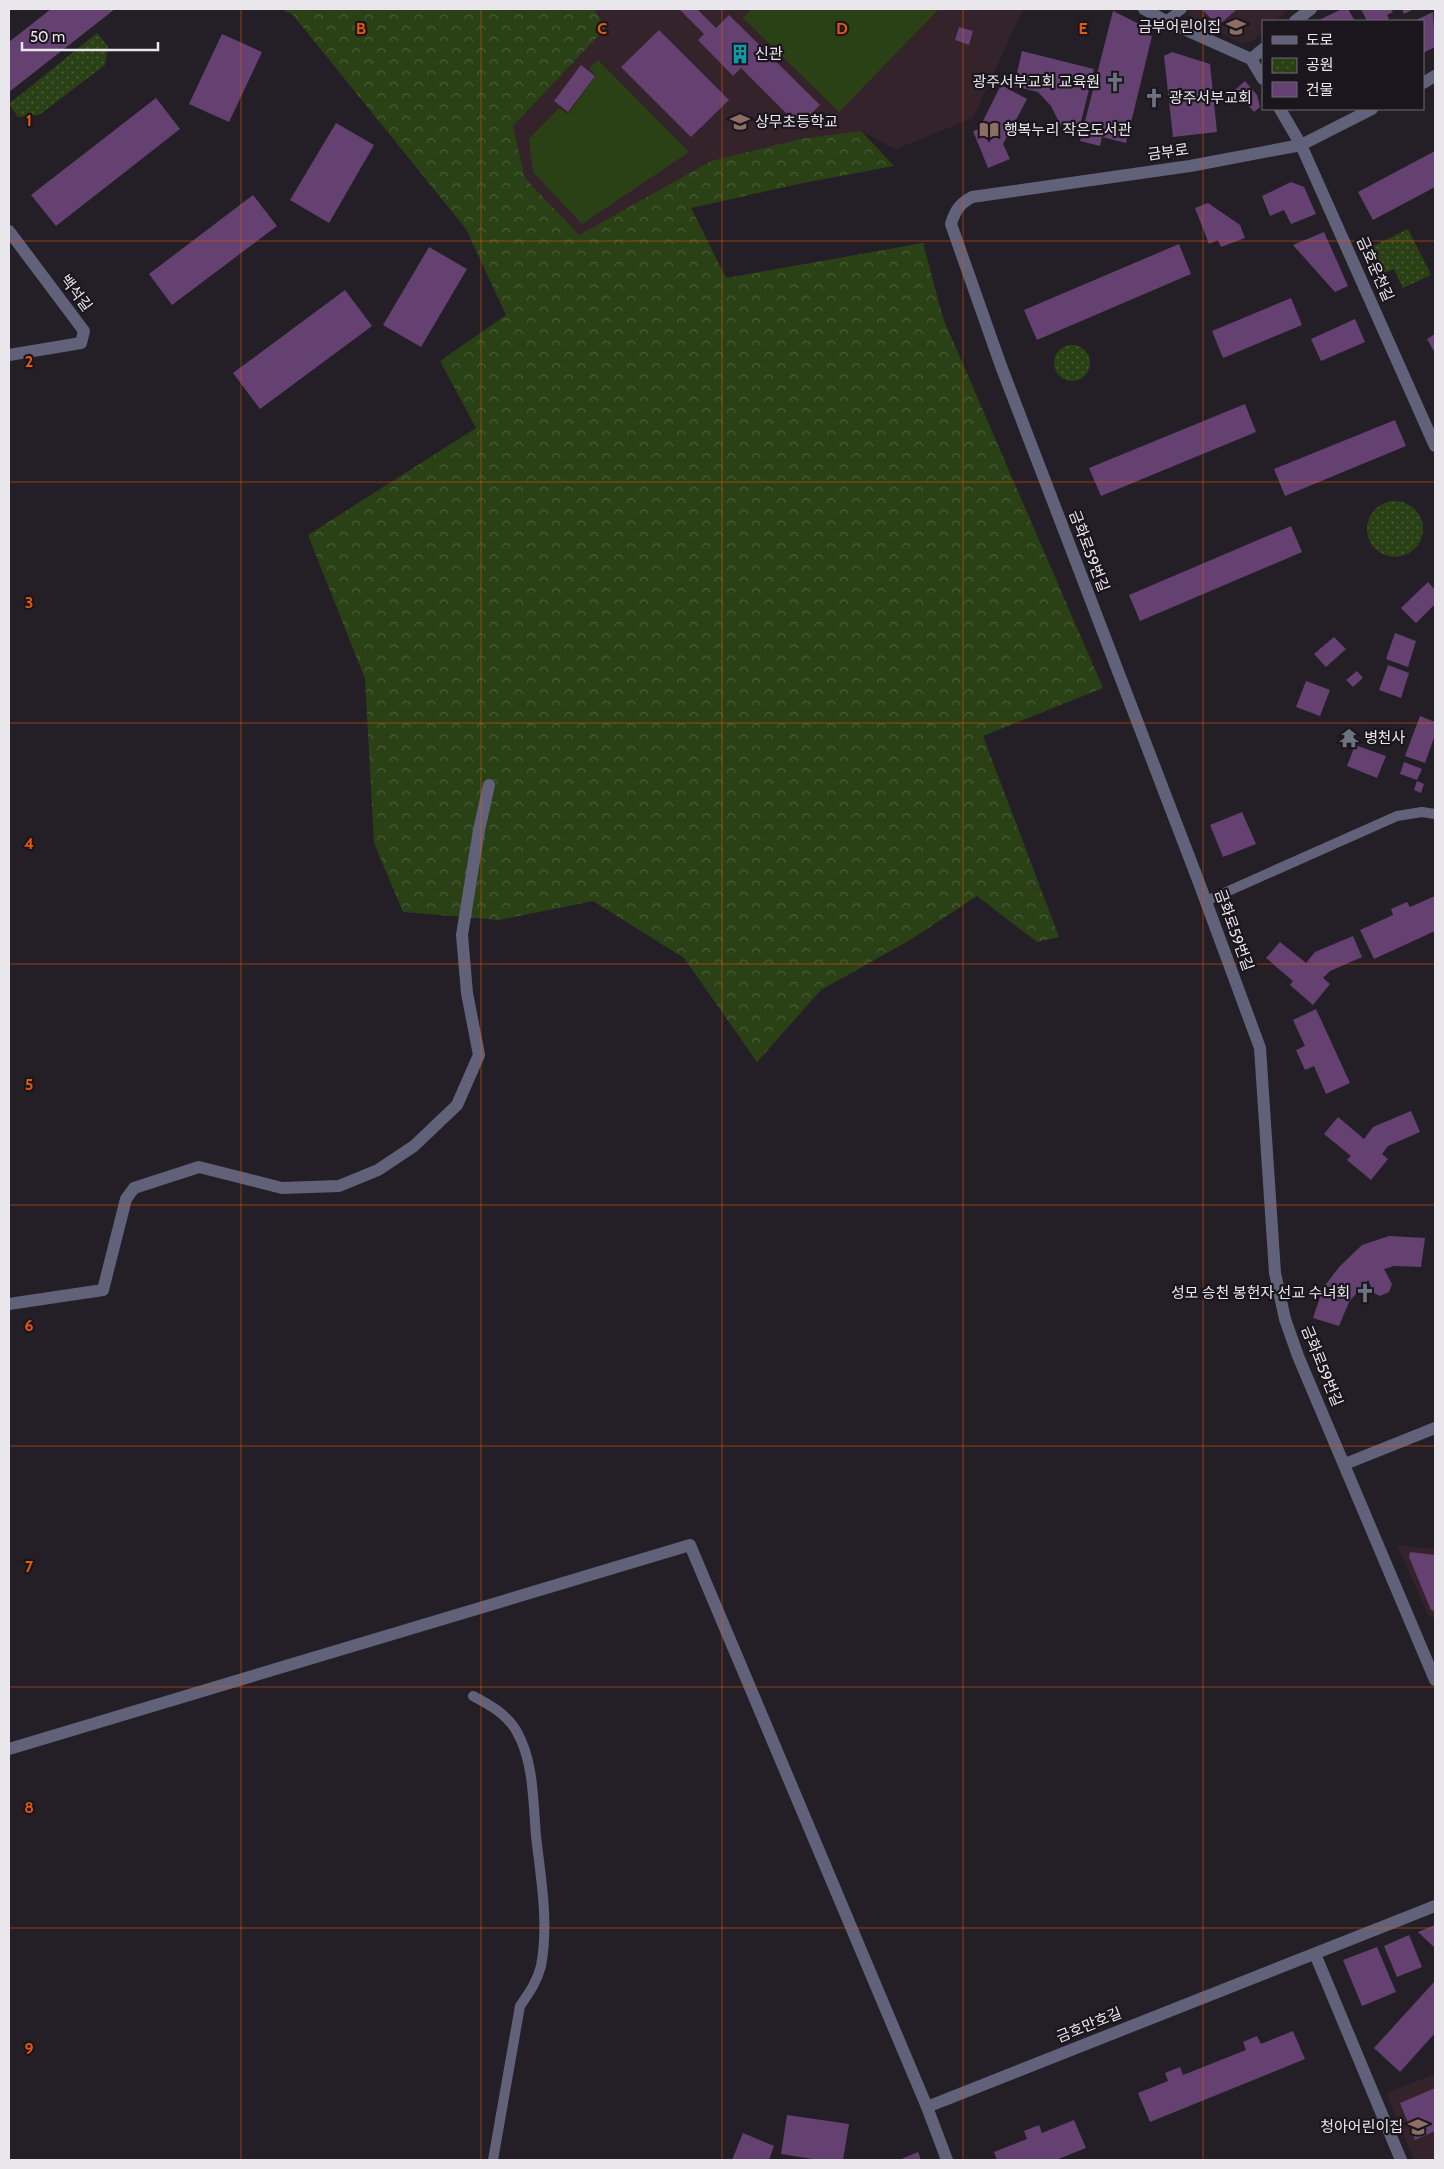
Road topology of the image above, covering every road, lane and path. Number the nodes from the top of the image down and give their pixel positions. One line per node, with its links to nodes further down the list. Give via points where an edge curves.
1 (1144, 9): 4 (street)
2 (1182, 9): 4 (lane)
3 (1310, 9): 5 (street)
4 (1167, 15): 7 (street)
5 (1296, 20)
6 (1262, 50): 7 (street)
7 (1251, 59): 9 (street)
8 (1435, 76): 10 (street)
9 (1262, 77)
10 (1424, 82)
11 (1281, 110): 13 (street, 금호운천길)
12 (1370, 110): 13 (street, 금부로)
13 (1301, 145): 14 (street, 금부로, via 1190,166 990,193); 17 (street, 금호운천길)
14 (961, 202): 20 (street, 금화로59번길, via 952,224 958,245)
15 (9, 231): 16 (street, 백석길, via 84,330 82,343)
16 (9, 355)
17 (1435, 446)
18 (489, 785): 21 (street, via 462,935 467,993 479,1054 457,1105 414,1146 378,1170 339,1186 282,1188 199,1167 134,1188 126,1199 103,1290)
19 (1435, 814): 20 (lane, via 1422,812 1397,816)
20 (1206, 901): 23 (street, 금화로59번길, via 1260,1048 1275,1274 1285,1319)
21 (9, 1304)
22 (1435, 1428): 23 (street)
23 (1345, 1464): 24 (street, 금화로59번길)
24 (1435, 1680)
25 (473, 1696): 30 (lane, via 506,1718 521,1741 533,1794 545,1918 541,1966 532,1990 520,2006)
26 (9, 1749): 29 (street, via 690,1545)
27 (1435, 1906): 28 (street, 금호만호길)
28 (1315, 1954): 29 (street, 금호만호길); 32 (street)
29 (927, 2107): 31 (street)
30 (494, 2160)
31 (947, 2160)
32 (1401, 2160)

